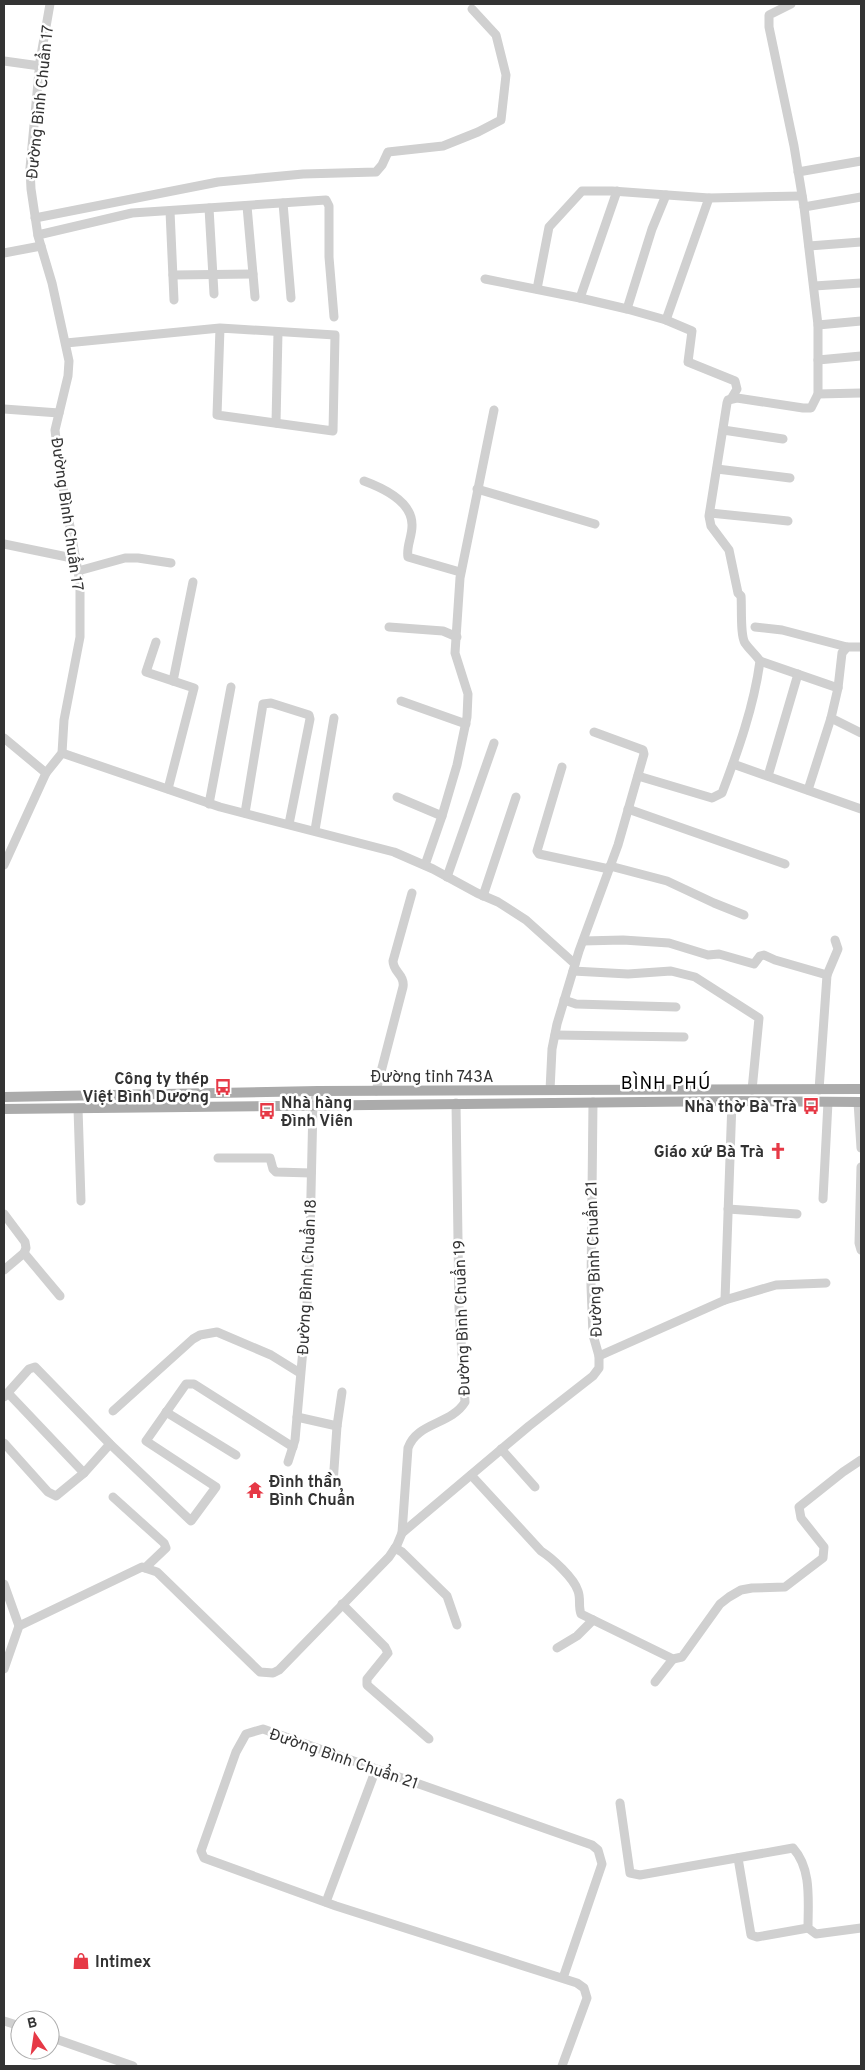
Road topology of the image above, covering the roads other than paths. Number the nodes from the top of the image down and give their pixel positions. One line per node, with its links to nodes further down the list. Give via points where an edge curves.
1 (50, 4): 5 (street, Đường Bình Chuẩn 17)
2 (791, 4): 7 (street, via 769,15)
3 (472, 9): 18 (street, via 496,35 506,75 500,120 478,132 443,146 388,152 376,172 303,174 218,182)
4 (4, 61): 5 (street)
5 (40, 66): 18 (street, Đường Bình Chuẩn 17, via 30,168)
6 (861, 161): 7 (street)
7 (798, 172): 10 (street)
8 (617, 191): 9 (street); 30 (street, via 582,191 556,217 548,227); 34 (street)
9 (666, 196): 12 (street); 36 (street)
10 (802, 196): 12 (street); 15 (street)
11 (861, 197): 15 (street)
12 (709, 198): 38 (street)
13 (283, 203): 14 (street); 33 (street); 37 (street, via 326,200)
14 (247, 206): 16 (street); 25 (street)
15 (804, 207): 22 (street)
16 (208, 208): 17 (street); 24 (street)
17 (170, 211): 19 (street, via 132,213); 26 (street)
18 (35, 218): 19 (street, Đường Bình Chuẩn 17)
19 (38, 234): 21 (street, Đường Bình Chuẩn 17)
20 (861, 242): 22 (street)
21 (41, 246): 23 (street); 43 (street, Đường Bình Chuẩn 17)
22 (809, 246): 29 (street)
23 (4, 253)
24 (213, 274): 25 (street); 26 (street); 31 (street)
25 (253, 274): 32 (street)
26 (173, 275): 35 (street)
27 (485, 279): 30 (street)
28 (861, 283): 29 (street)
29 (814, 286): 40 (street)
30 (537, 288): 34 (street)
31 (214, 294)
32 (255, 297)
33 (290, 298)
34 (580, 298): 36 (street)
35 (174, 300)
36 (627, 309): 38 (street)
37 (334, 318)
38 (666, 320): 48 (street, via 692,331 688,362 735,381 737,388)
39 (861, 321): 40 (street)
40 (818, 325): 45 (street)
41 (220, 328): 42 (street); 43 (street); 52 (street, via 217,415)
42 (278, 332): 52 (street); 52 (street, via 335,335 333,431)
43 (66, 343): 51 (street, Đường Bình Chuẩn 17, via 68,376)
44 (861, 356): 45 (street)
45 (818, 360): 47 (street)
46 (861, 393): 47 (street)
47 (818, 394): 48 (street, via 811,408)
48 (732, 399): 53 (street, via 727,403)
49 (4, 410): 51 (street)
50 (494, 410): 58 (street)
51 (59, 413): 63 (street, Đường Bình Chuẩn 17, via 55,430 56,450)
52 (276, 423)
53 (723, 430): 54 (street); 55 (street)
54 (784, 439)
55 (717, 469): 56 (street); 59 (street)
56 (790, 478)
57 (364, 481): 66 (street, via 381,487 408,510 412,525 408,557)
58 (477, 489): 61 (street); 66 (street)
59 (710, 513): 60 (street); 74 (street, via 711,526 729,550 741,596 745,643)
60 (788, 521)
61 (595, 524)
62 (4, 544): 63 (street)
63 (77, 559): 65 (street, Đường Bình Chuẩn 17)
64 (171, 563): 65 (street, via 125,558)
65 (78, 571): 87 (street, Đường Bình Chuẩn 17, via 80,637 64,720)
66 (460, 572): 70 (street)
67 (193, 582): 76 (street)
68 (389, 627): 70 (street, via 443,631)
69 (755, 627): 72 (street, via 782,630)
70 (456, 637): 82 (street, via 455,653 468,694)
71 (156, 642): 76 (street, via 146,672)
72 (847, 647): 73 (street); 78 (street, via 842,653)
73 (861, 647)
74 (760, 661): 75 (street); 88 (street, via 752,702)
75 (798, 674): 78 (street); 92 (street)
76 (173, 681): 93 (street, via 194,688)
77 (231, 687): 97 (street)
78 (838, 688): 81 (street)
79 (400, 701): 82 (street)
80 (334, 718): 103 (street)
81 (831, 718): 84 (street); 94 (street)
82 (466, 724): 101 (street)
83 (594, 732): 91 (street, via 643,750)
84 (861, 734)
85 (4, 738): 90 (street)
86 (494, 744): 108 (street)
87 (62, 753): 90 (street); 93 (street)
88 (733, 764): 91 (street, via 722,793 712,798); 92 (street)
89 (562, 768): 107 (street, via 537,851 539,854)
90 (46, 773): 105 (street)
91 (638, 776): 99 (street)
92 (768, 776): 94 (street)
93 (168, 789): 97 (street)
94 (808, 790): 98 (street)
95 (397, 797): 101 (street)
96 (516, 797): 110 (street)
97 (209, 804): 100 (street)
98 (861, 808)
99 (628, 809): 104 (street); 107 (street)
100 (245, 813): 102 (street); 102 (street, via 263,704 271,703 309,715 310,719)
101 (442, 816): 106 (street)
102 (289, 824): 103 (street)
103 (315, 830): 106 (street, via 394,852)
104 (786, 864)
105 (4, 865)
106 (425, 865): 108 (street)
107 (610, 867): 111 (street, via 666,881); 113 (street)
108 (447, 877): 110 (street)
109 (412, 893): 126 (street, via 392,961 402,977 403,988)
110 (483, 896): 114 (street, via 526,920)
111 (744, 915)
112 (835, 940): 115 (street, via 838,949)
113 (583, 941): 114 (street); 115 (street, via 669,943 754,964 761,955)
114 (574, 968): 116 (street); 122 (street, via 628,974 671,971 700,980 744,1007 759,1018)
115 (827, 975): 124 (street)
116 (564, 1000): 117 (street, via 576,1004); 118 (street)
117 (676, 1007)
118 (555, 1035): 119 (street); 121 (street)
119 (684, 1037)
120 (861, 1089): 124 (main road, Đường tỉnh 743A)
121 (550, 1090): 122 (main road, Đường tỉnh 743A); 126 (main road, Đường tỉnh 743A)
122 (752, 1090): 123 (main road, Đường tỉnh 743A)
123 (800, 1090): 124 (main road, Đường tỉnh 743A); 130 (main road)
124 (818, 1090)
125 (318, 1091): 126 (main road, Đường tỉnh 743A); 127 (main road, Đường tỉnh 743A); 134 (street, Đường Bình Chuẩn 18)
126 (376, 1091)
127 (4, 1097)
128 (732, 1101): 129 (main road, Đường tỉnh 743A); 130 (main road, Đường tỉnh 743A); 144 (street)
129 (593, 1102): 133 (main road, Đường tỉnh 743A); 153 (street, Đường Bình Chuẩn 21, via 591,1286 593,1335)
130 (800, 1102): 131 (main road, Đường tỉnh 743A)
131 (828, 1102): 132 (main road, Đường tỉnh 743A); 142 (street)
132 (860, 1102): 137 (street)
133 (456, 1103): 134 (main road, Đường tỉnh 743A); 173 (street, Đường Bình Chuẩn 19, via 459,1308 466,1396 456,1413 416,1433 411,1440)
134 (313, 1105): 135 (main road, Đường tỉnh 743A); 140 (street, Đường Bình Chuẩn 18)
135 (78, 1108): 136 (main road, Đường tỉnh 743A); 143 (street)
136 (4, 1109)
137 (861, 1148)
138 (218, 1158): 140 (street, via 270,1158 276,1172)
139 (861, 1167): 141 (street)
140 (311, 1173): 154 (street, Đường Bình Chuẩn 18, via 310,1281)
141 (861, 1190): 147 (street)
142 (823, 1199)
143 (80, 1201)
144 (728, 1210): 146 (street); 152 (street)
145 (4, 1214): 148 (street, via 25,1242)
146 (797, 1214)
147 (861, 1250)
148 (24, 1253): 149 (street); 151 (street)
149 (4, 1270)
150 (826, 1283): 152 (street, via 776,1285)
151 (60, 1296)
152 (725, 1300): 153 (street)
153 (599, 1356): 164 (street, Đường Bình Chuẩn 21, via 599,1368 593,1376)
154 (300, 1372): 157 (street, via 271,1355 217,1332 208,1333 193,1339); 159 (street, Đường Bình Chuẩn 18)
155 (342, 1392): 160 (street)
156 (6, 1395): 162 (street, via 35,1366); 168 (street)
157 (113, 1411)
158 (166, 1412): 162 (street, via 146,1441 216,1487 191,1522); 163 (street, via 186,1384 194,1384); 165 (street)
159 (297, 1416): 160 (street); 163 (street, Đường Bình Chuẩn 18)
160 (337, 1426): 170 (street)
161 (4, 1443): 168 (street, via 48,1492 56,1496)
162 (110, 1444): 168 (street)
163 (293, 1446): 167 (street, Đường Bình Chuẩn 18)
164 (502, 1449): 169 (street, Đường Bình Chuẩn 21); 171 (street)
165 (236, 1455)
166 (861, 1460): 182 (street, via 799,1507 801,1518 824,1547 823,1558 785,1587 752,1588 729,1597 720,1604 682,1656)
167 (288, 1462)
168 (84, 1473)
169 (472, 1474): 173 (street, Đường Bình Chuẩn 21); 178 (street, via 565,1573 577,1588 581,1614)
170 (333, 1484)
171 (535, 1487)
172 (113, 1496): 175 (street, via 164,1543 166,1548)
173 (402, 1533): 174 (street)
174 (395, 1548): 177 (street); 179 (street, via 447,1596)
175 (145, 1568): 177 (street, via 157,1572 260,1672 279,1670); 180 (street)
176 (4, 1584): 180 (street)
177 (342, 1604): 185 (street, via 388,1653 367,1679 367,1685)
178 (592, 1620): 181 (street, via 577,1636); 182 (street)
179 (457, 1625)
180 (19, 1626): 183 (street)
181 (557, 1648)
182 (672, 1659): 184 (street)
183 (4, 1669)
184 (655, 1682)
185 (429, 1739)
186 (376, 1769): 189 (street); 189 (street, Đường Bình Chuẩn 21, via 263,1729 246,1734 236,1752 202,1855); 192 (street, Đường Bình Chuẩn 21, via 592,1844 598,1850 602,1864)
187 (620, 1803): 188 (street, via 630,1873 640,1875)
188 (738, 1858): 190 (street, via 751,1935 757,1937); 190 (street, via 793,1848 801,1856 807,1875)
189 (326, 1902): 192 (street, Đường Bình Chuẩn 21)
190 (808, 1928): 191 (street, via 816,1934)
191 (861, 1928)
192 (563, 1978): 195 (street, Đường Bình Chuẩn 21, via 584,1988 587,1998)
193 (60, 2040): 194 (street)
194 (133, 2066)
195 (562, 2066)

